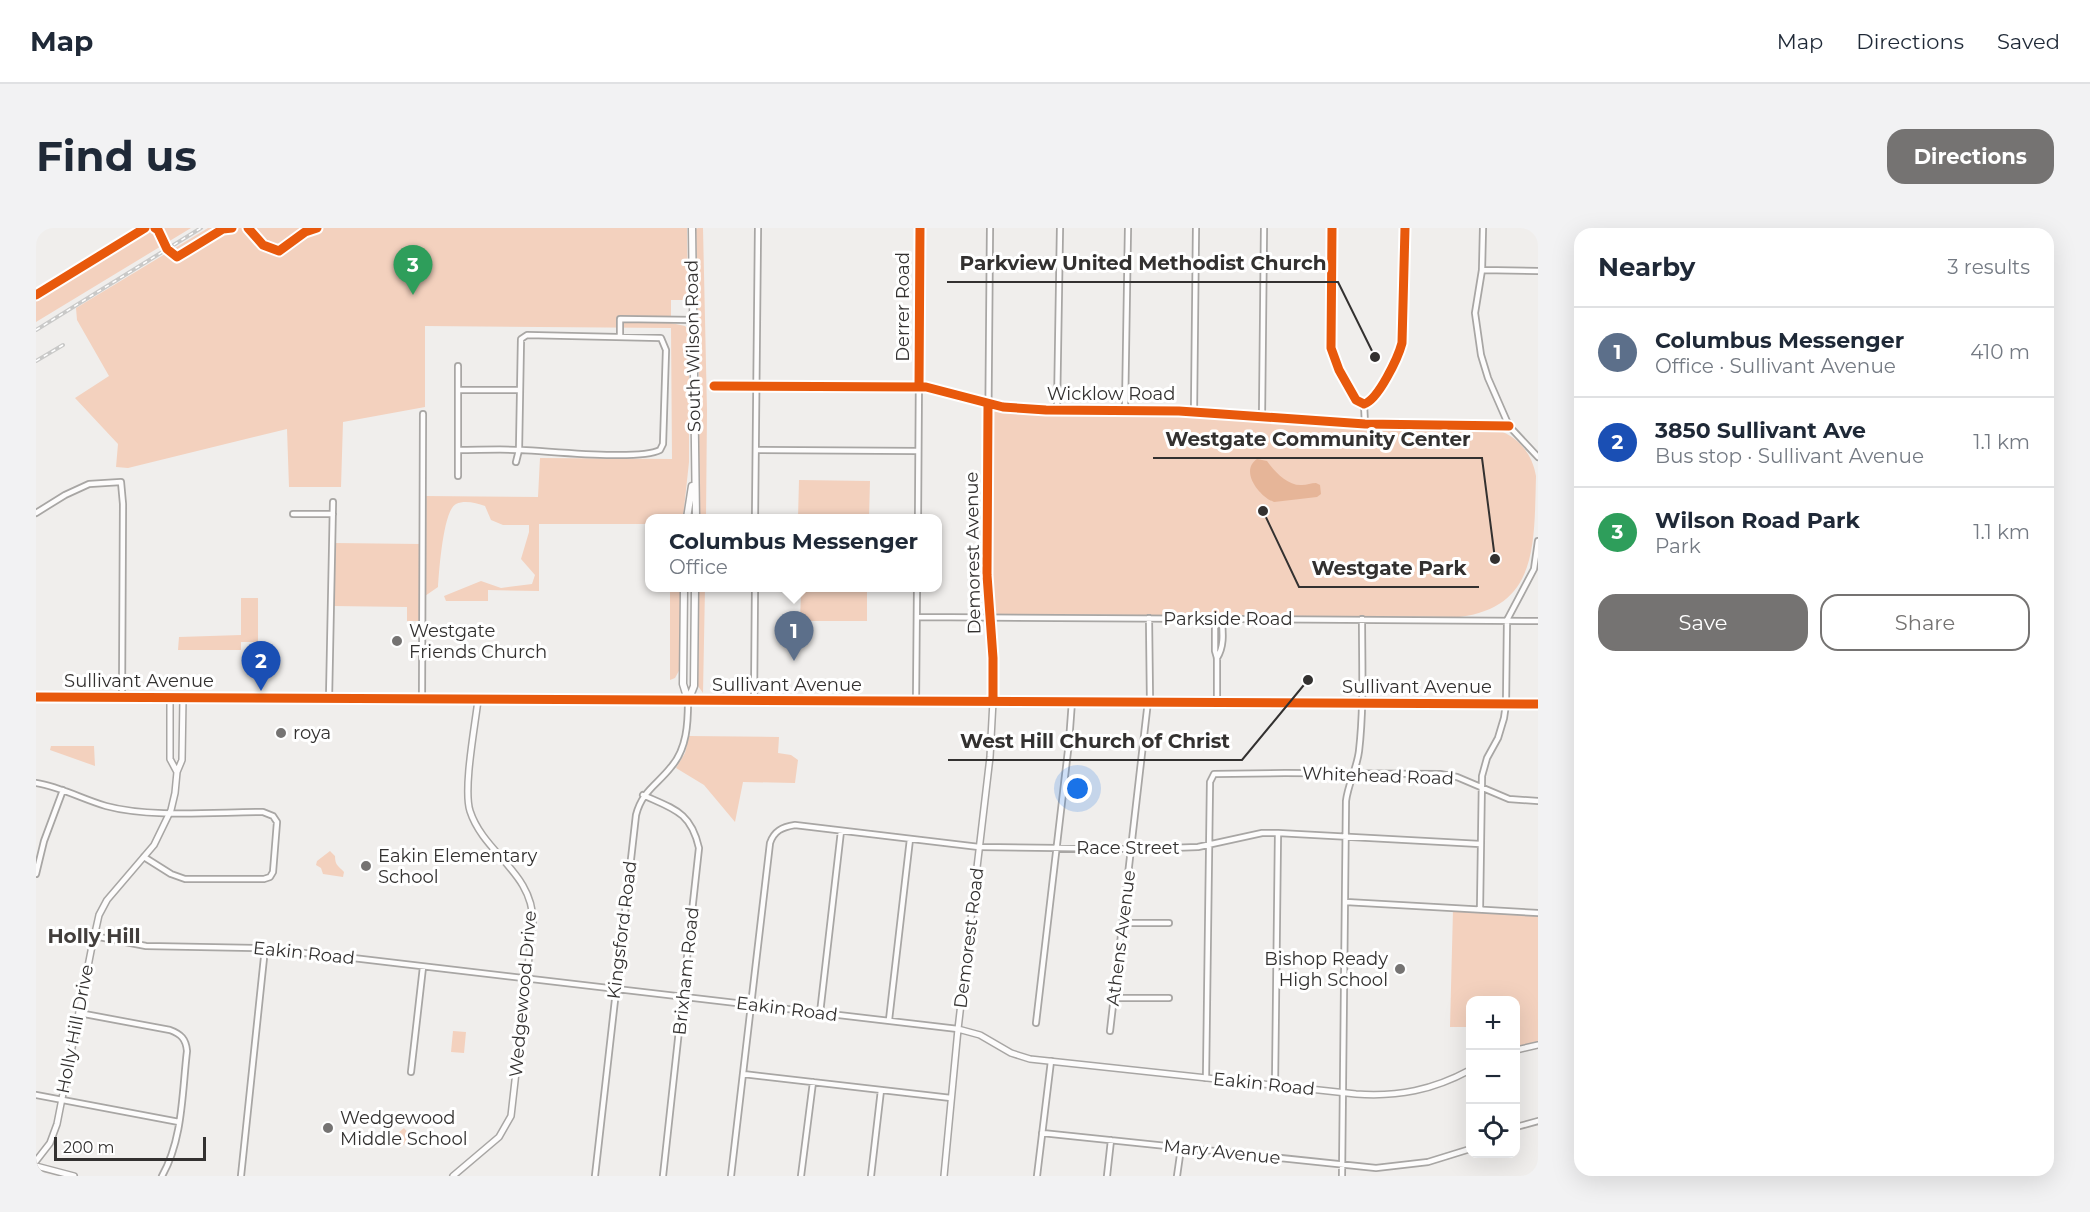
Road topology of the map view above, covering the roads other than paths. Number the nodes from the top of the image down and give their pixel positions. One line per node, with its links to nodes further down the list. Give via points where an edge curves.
1 (692, 228): 14 (main road, South Wilson Road)
2 (758, 228): 18 (street)
3 (920, 228): 19 (street, Derrer Road)
4 (990, 228): 22 (street, Demorest Avenue)
5 (1060, 228): 24 (street)
6 (1128, 228): 25 (street)
7 (1196, 228): 26 (street)
8 (1264, 228): 28 (street)
9 (1332, 228): 23 (street, via 1331,348 1356,400)
10 (1405, 228): 23 (street, via 1402,344 1377,392)
11 (1483, 228): 12 (street)
12 (1482, 270): 13 (street); 30 (street, via 1475,313 1477,333 1488,378)
13 (1538, 271)
14 (694, 320): 15 (street, via 620,319); 37 (main road, South Wilson Road)
15 (620, 337): 21 (street, via 527,335 521,339); 32 (street, via 661,338 666,350 660,450 649,454)
16 (458, 366): 20 (street)
17 (714, 386): 18 (street, Wicklow Road)
18 (757, 387): 19 (street, Wicklow Road); 33 (street)
19 (919, 387): 22 (street, Wicklow Road); 34 (street, Derrer Road)
20 (458, 390): 21 (street); 31 (street)
21 (520, 390): 32 (street)
22 (988, 404): 24 (street, Wicklow Road); 53 (street, Demorest Avenue)
23 (1364, 404): 29 (street)
24 (1058, 410): 25 (street, Wicklow Road)
25 (1125, 410): 26 (street, Wicklow Road)
26 (1194, 411): 28 (street, Wicklow Road)
27 (423, 414): 65 (street)
28 (1262, 417): 29 (street, Wicklow Road)
29 (1365, 424): 30 (street, Wicklow Road)
30 (1509, 426): 35 (street)
31 (458, 450): 32 (street); 38 (street)
32 (519, 450): 36 (street)
33 (756, 450): 34 (street); 45 (street)
34 (918, 451): 46 (street, Derrer Road)
35 (1538, 457)
36 (516, 462)
37 (694, 465): 43 (main road, South Wilson Road); 44 (main road, South Wilson Road)
38 (458, 476)
39 (333, 502): 42 (street)
40 (36, 513): 61 (street, via 89,484 122,482)
41 (293, 514): 42 (street)
42 (333, 514): 64 (street)
43 (688, 514)
44 (696, 514)
45 (755, 514)
46 (918, 514)
47 (1538, 541): 57 (street, via 1534,569)
48 (684, 592): 67 (main road, via 683,684)
49 (695, 592): 67 (main road, via 694,686)
50 (755, 592): 68 (street)
51 (917, 592): 52 (street)
52 (917, 617): 53 (street, Parkside Road); 72 (street)
53 (989, 617): 54 (street, Parkside Road); 69 (street, Demorest Avenue)
54 (1149, 618): 55 (street, Parkside Road); 71 (street, Athens Avenue)
55 (1219, 618): 56 (street, Parkside Road); 59 (street, via 1215,623); 59 (street, via 1222,637)
56 (1362, 619): 57 (street, Parkside Road); 74 (street)
57 (1507, 620): 58 (street, Parkside Road); 75 (street)
58 (1538, 621)
59 (1217, 658): 73 (street)
60 (36, 697): 61 (main road, Sullivant Avenue)
61 (122, 698): 62 (main road, Sullivant Avenue)
62 (170, 698): 63 (main road, Sullivant Avenue); 77 (street, Holly Hill Drive, via 170,759)
63 (183, 698): 64 (main road, Sullivant Avenue); 77 (street, Holly Hill Drive, via 182,760)
64 (329, 699): 65 (main road, Sullivant Avenue)
65 (422, 699): 66 (main road, Sullivant Avenue)
66 (478, 700): 67 (main road, Sullivant Avenue); 104 (street, Wedgewood Drive, via 468,803 477,826 520,880 533,906)
67 (688, 700): 68 (main road, Sullivant Avenue); 82 (street, Kingsford Road, via 682,749 673,766)
68 (754, 701): 72 (main road, Sullivant Avenue)
69 (993, 701): 70 (main road, Sullivant Avenue); 72 (main road, Sullivant Avenue); 91 (street, Demorest Road)
70 (1072, 701): 71 (main road, Sullivant Avenue); 92 (street)
71 (1149, 701): 73 (main road, Sullivant Avenue); 93 (street, Athens Avenue)
72 (916, 702)
73 (1217, 702): 74 (main road, Sullivant Avenue)
74 (1360, 703): 75 (main road, Sullivant Avenue); 78 (street, via 1358,754)
75 (1506, 704): 76 (main road, Sullivant Avenue); 80 (street, via 1498,738 1483,768)
76 (1538, 704)
77 (177, 772): 84 (street, Holly Hill Drive)
78 (1353, 774): 80 (street, Whitehead Road, via 1440,774); 87 (street, via 1347,794); 90 (street, Whitehead Road, via 1214,774 1210,782)
79 (36, 783): 81 (street)
80 (1481, 787): 83 (street, Whitehead Road, via 1509,799); 89 (street)
81 (63, 790): 84 (street, via 106,806); 95 (street)
82 (643, 795): 105 (street, Kingsford Road, via 634,826); 106 (street, Brixham Road, via 688,820 699,848)
83 (1538, 801)
84 (170, 812): 94 (street, Holly Hill Drive, via 160,835); 94 (street, via 262,812 275,818 278,826 273,872 270,877 255,880 185,879)
85 (841, 831): 88 (street, Race Street); 109 (street, Race Street, via 785,826 770,843); 111 (street)
86 (1278, 833): 87 (street, Race Street); 90 (street, Race Street); 124 (street)
87 (1346, 836): 89 (street, Race Street); 96 (street)
88 (910, 839): 91 (street, Race Street); 112 (street)
89 (1480, 844): 97 (street)
90 (1209, 846): 93 (street, Race Street); 122 (street)
91 (980, 847): 92 (street, Race Street); 114 (street, Demorest Road)
92 (1056, 848): 93 (street, Race Street); 113 (street)
93 (1132, 848): 99 (street, Athens Avenue)
94 (144, 856): 101 (street, Holly Hill Drive, via 103,908)
95 (36, 874)
96 (1346, 902): 97 (street); 126 (street)
97 (1480, 909): 98 (street)
98 (1538, 913)
99 (1123, 923): 100 (street); 107 (street, Athens Avenue)
100 (1169, 923)
101 (94, 936): 102 (street, Eakin Road, via 146,946); 110 (street, Holly Hill Drive)
102 (265, 948): 103 (street, Eakin Road); 142 (street)
103 (423, 966): 104 (street, Eakin Road); 119 (street)
104 (527, 979): 105 (street, Eakin Road); 143 (street, Wedgewood Drive, via 511,1116 499,1137)
105 (615, 988): 106 (street, Eakin Road); 144 (street, Kingsford Road)
106 (683, 997): 109 (street, Eakin Road); 145 (street, Brixham Road)
107 (1114, 998): 108 (street); 115 (street, Athens Avenue)
108 (1169, 998)
109 (751, 1005): 111 (street, Eakin Road); 121 (street)
110 (79, 1012): 129 (street, Holly Hill Drive); 131 (street, via 170,1030 184,1038 187,1051)
111 (820, 1012): 112 (street, Eakin Road)
112 (889, 1020): 114 (street, Eakin Road)
113 (1036, 1023)
114 (958, 1029): 118 (street, Eakin Road, via 980,1035 1019,1056); 128 (street, Demorest Road)
115 (1110, 1031)
116 (1538, 1045): 117 (street)
117 (1520, 1049)
118 (1051, 1061): 122 (street, Eakin Road); 133 (street)
119 (411, 1072)
120 (1466, 1072): 126 (street, Eakin Road, via 1417,1091)
121 (743, 1074): 123 (street); 146 (street)
122 (1206, 1078): 124 (street, Eakin Road)
123 (813, 1082): 125 (street); 147 (street)
124 (1275, 1085): 126 (street, Eakin Road)
125 (881, 1090): 128 (street); 148 (street)
126 (1344, 1093): 138 (street)
127 (36, 1095): 129 (street)
128 (951, 1098): 149 (street, Demorest Road)
129 (62, 1100): 131 (street); 137 (street, Holly Hill Drive, via 52,1139)
130 (1538, 1120): 132 (street)
131 (179, 1122): 141 (street, via 171,1158)
132 (1520, 1125)
133 (1042, 1133): 134 (street, Mary Avenue); 150 (street)
134 (1111, 1140): 135 (street, Mary Avenue); 151 (street)
135 (1181, 1148): 138 (street, Mary Avenue); 152 (street)
136 (1466, 1150): 138 (street, Mary Avenue, via 1404,1166)
137 (36, 1161)
138 (1343, 1165): 153 (street)
139 (36, 1166): 140 (street)
140 (74, 1176)
141 (162, 1176)
142 (241, 1176)
143 (453, 1176)
144 (595, 1176)
145 (663, 1176)
146 (731, 1176)
147 (801, 1176)
148 (871, 1176)
149 (944, 1176)
150 (1037, 1176)
151 (1107, 1176)
152 (1177, 1176)
153 (1342, 1176)

